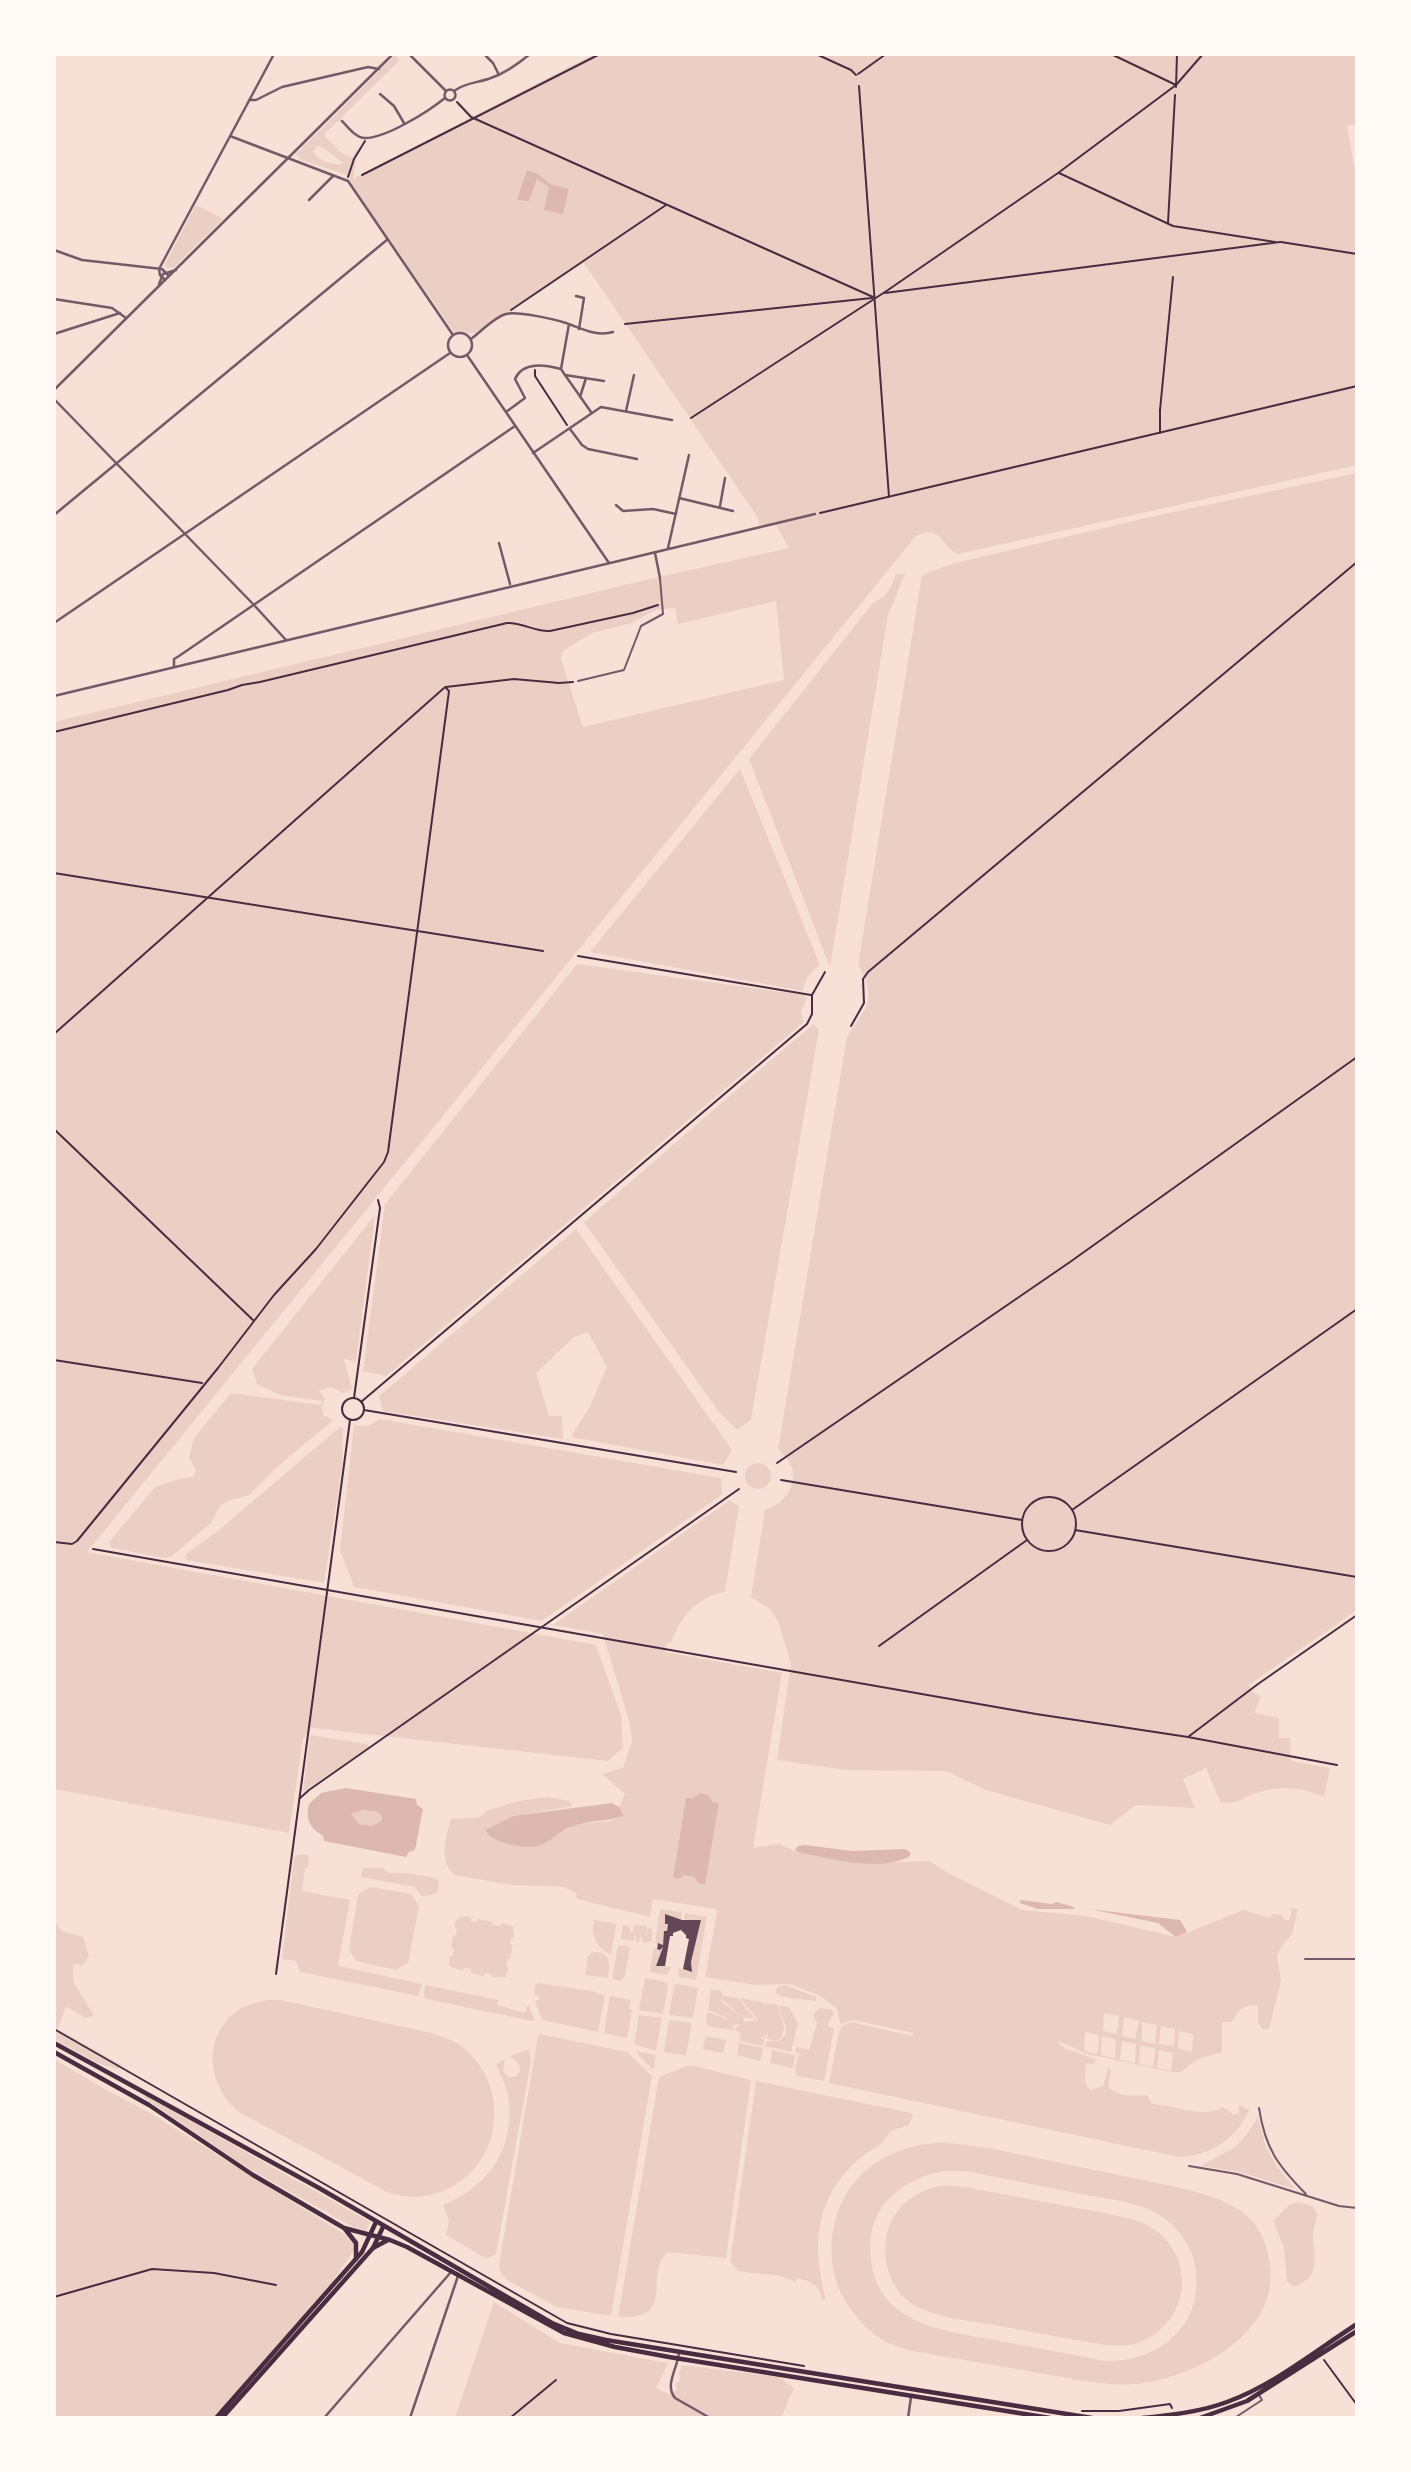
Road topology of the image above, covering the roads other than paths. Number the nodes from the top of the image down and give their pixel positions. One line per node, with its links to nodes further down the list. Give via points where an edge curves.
1 (274, 54): 12 (street)
2 (393, 54): 6 (street)
3 (409, 54): 8 (street)
4 (484, 54): 7 (street)
5 (530, 54): 7 (street)
6 (379, 69): 12 (street, via 368,67 282,86); 16 (street)
7 (499, 75): 9 (street)
8 (446, 91): 9 (street); 11 (street)
9 (454, 91): 11 (street, via 454,99)
10 (380, 94): 14 (street)
11 (445, 98): 14 (street)
12 (249, 100): 15 (street)
13 (342, 121): 14 (street, via 367,138)
14 (404, 124)
15 (230, 136): 16 (street); 21 (street)
16 (288, 159): 17 (street); 22 (street)
17 (333, 176): 18 (street); 19 (street, via 348,181)
18 (309, 200)
19 (388, 240): 35 (street); 56 (street)
20 (54, 250): 21 (street, via 82,260)
21 (159, 270): 23 (street); 24 (street)
22 (176, 270): 23 (street); 25 (street)
23 (167, 272): 24 (street); 25 (street)
24 (161, 277): 25 (street); 26 (street)
25 (168, 278): 26 (street)
26 (158, 287): 30 (street)
27 (576, 296): 32 (street, via 583,298)
28 (54, 299): 29 (street)
29 (120, 313): 30 (street); 34 (street)
30 (126, 318): 44 (street)
31 (569, 324): 32 (street); 36 (street, via 505,314); 39 (street)
32 (579, 329): 33 (street)
33 (612, 332)
34 (54, 334)
35 (453, 335): 36 (street); 37 (street)
36 (471, 339): 38 (street)
37 (450, 353): 38 (street); 65 (street)
38 (467, 355): 48 (street)
39 (561, 369): 40 (street); 48 (street, via 534,365 518,373 516,379 525,398)
40 (565, 375): 42 (street); 45 (street)
41 (634, 375): 47 (street)
42 (586, 378): 43 (street); 45 (street)
43 (604, 382)
44 (54, 390)
45 (580, 397): 49 (street)
46 (54, 399): 56 (street)
47 (626, 411): 49 (street, via 601,407); 50 (street)
48 (506, 412): 51 (street)
49 (591, 412): 52 (street)
50 (672, 420)
51 (516, 426): 53 (street); 72 (street)
52 (569, 427): 53 (street); 55 (street, via 588,449)
53 (534, 453): 69 (street)
54 (689, 455): 58 (street)
55 (637, 458)
56 (117, 463): 64 (street); 65 (street)
57 (725, 478): 60 (street)
58 (679, 498): 60 (street); 62 (street)
59 (616, 505): 62 (street, via 623,510)
60 (720, 507): 61 (street)
61 (733, 510)
62 (676, 514): 67 (street)
63 (815, 514): 67 (street)
64 (54, 515)
65 (185, 534): 72 (street); 73 (street)
66 (499, 543): 71 (street)
67 (668, 548): 68 (street)
68 (654, 553): 69 (street); 70 (street)
69 (610, 564): 71 (street)
70 (660, 578): 76 (lane, via 663,614 641,626 624,670)
71 (511, 586): 74 (street)
72 (254, 605): 74 (street); 75 (street, via 174,659)
73 (54, 623)
74 (286, 640): 75 (street)
75 (174, 667): 77 (street)
76 (578, 681)
77 (54, 696)
78 (1305, 1959): 79 (lane)
79 (1357, 1959)
80 (54, 2043): 86 (main road)
81 (54, 2052): 88 (main road, via 149,2105 253,2175)
82 (1259, 2108): 84 (lane, via 1273,2156)
83 (1189, 2166): 84 (lane, via 1237,2174)
84 (1306, 2195): 85 (lane)
85 (1357, 2208)
86 (376, 2222): 87 (main road); 89 (main road)
87 (383, 2227): 90 (main road); 98 (main road, via 559,2326)
88 (344, 2228): 89 (main road); 93 (main road, via 356,2243)
89 (370, 2236): 90 (main road); 93 (main road)
90 (378, 2237): 91 (main road); 92 (main road)
91 (390, 2240): 92 (main road); 94 (main road)
92 (373, 2248): 93 (main road)
93 (358, 2260): 102 (main road); 103 (main road)
94 (451, 2272): 95 (main road); 104 (street)
95 (458, 2276): 98 (main road, via 564,2333 615,2347); 105 (street)
96 (1357, 2324): 110 (main road, via 1236,2399 1196,2411)
97 (1357, 2331): 100 (main road)
98 (679, 2355): 99 (main road); 106 (street, via 671,2393); 109 (main road)
99 (911, 2395): 107 (street); 108 (main road)
100 (1259, 2395): 101 (lane, via 1262,2400); 111 (main road)
101 (1236, 2417)
102 (216, 2418)
103 (222, 2418)
104 (324, 2418)
105 (410, 2418)
106 (710, 2418)
107 (908, 2418)
108 (1050, 2418)
109 (1091, 2418)
110 (1142, 2418)
111 (1200, 2418)

